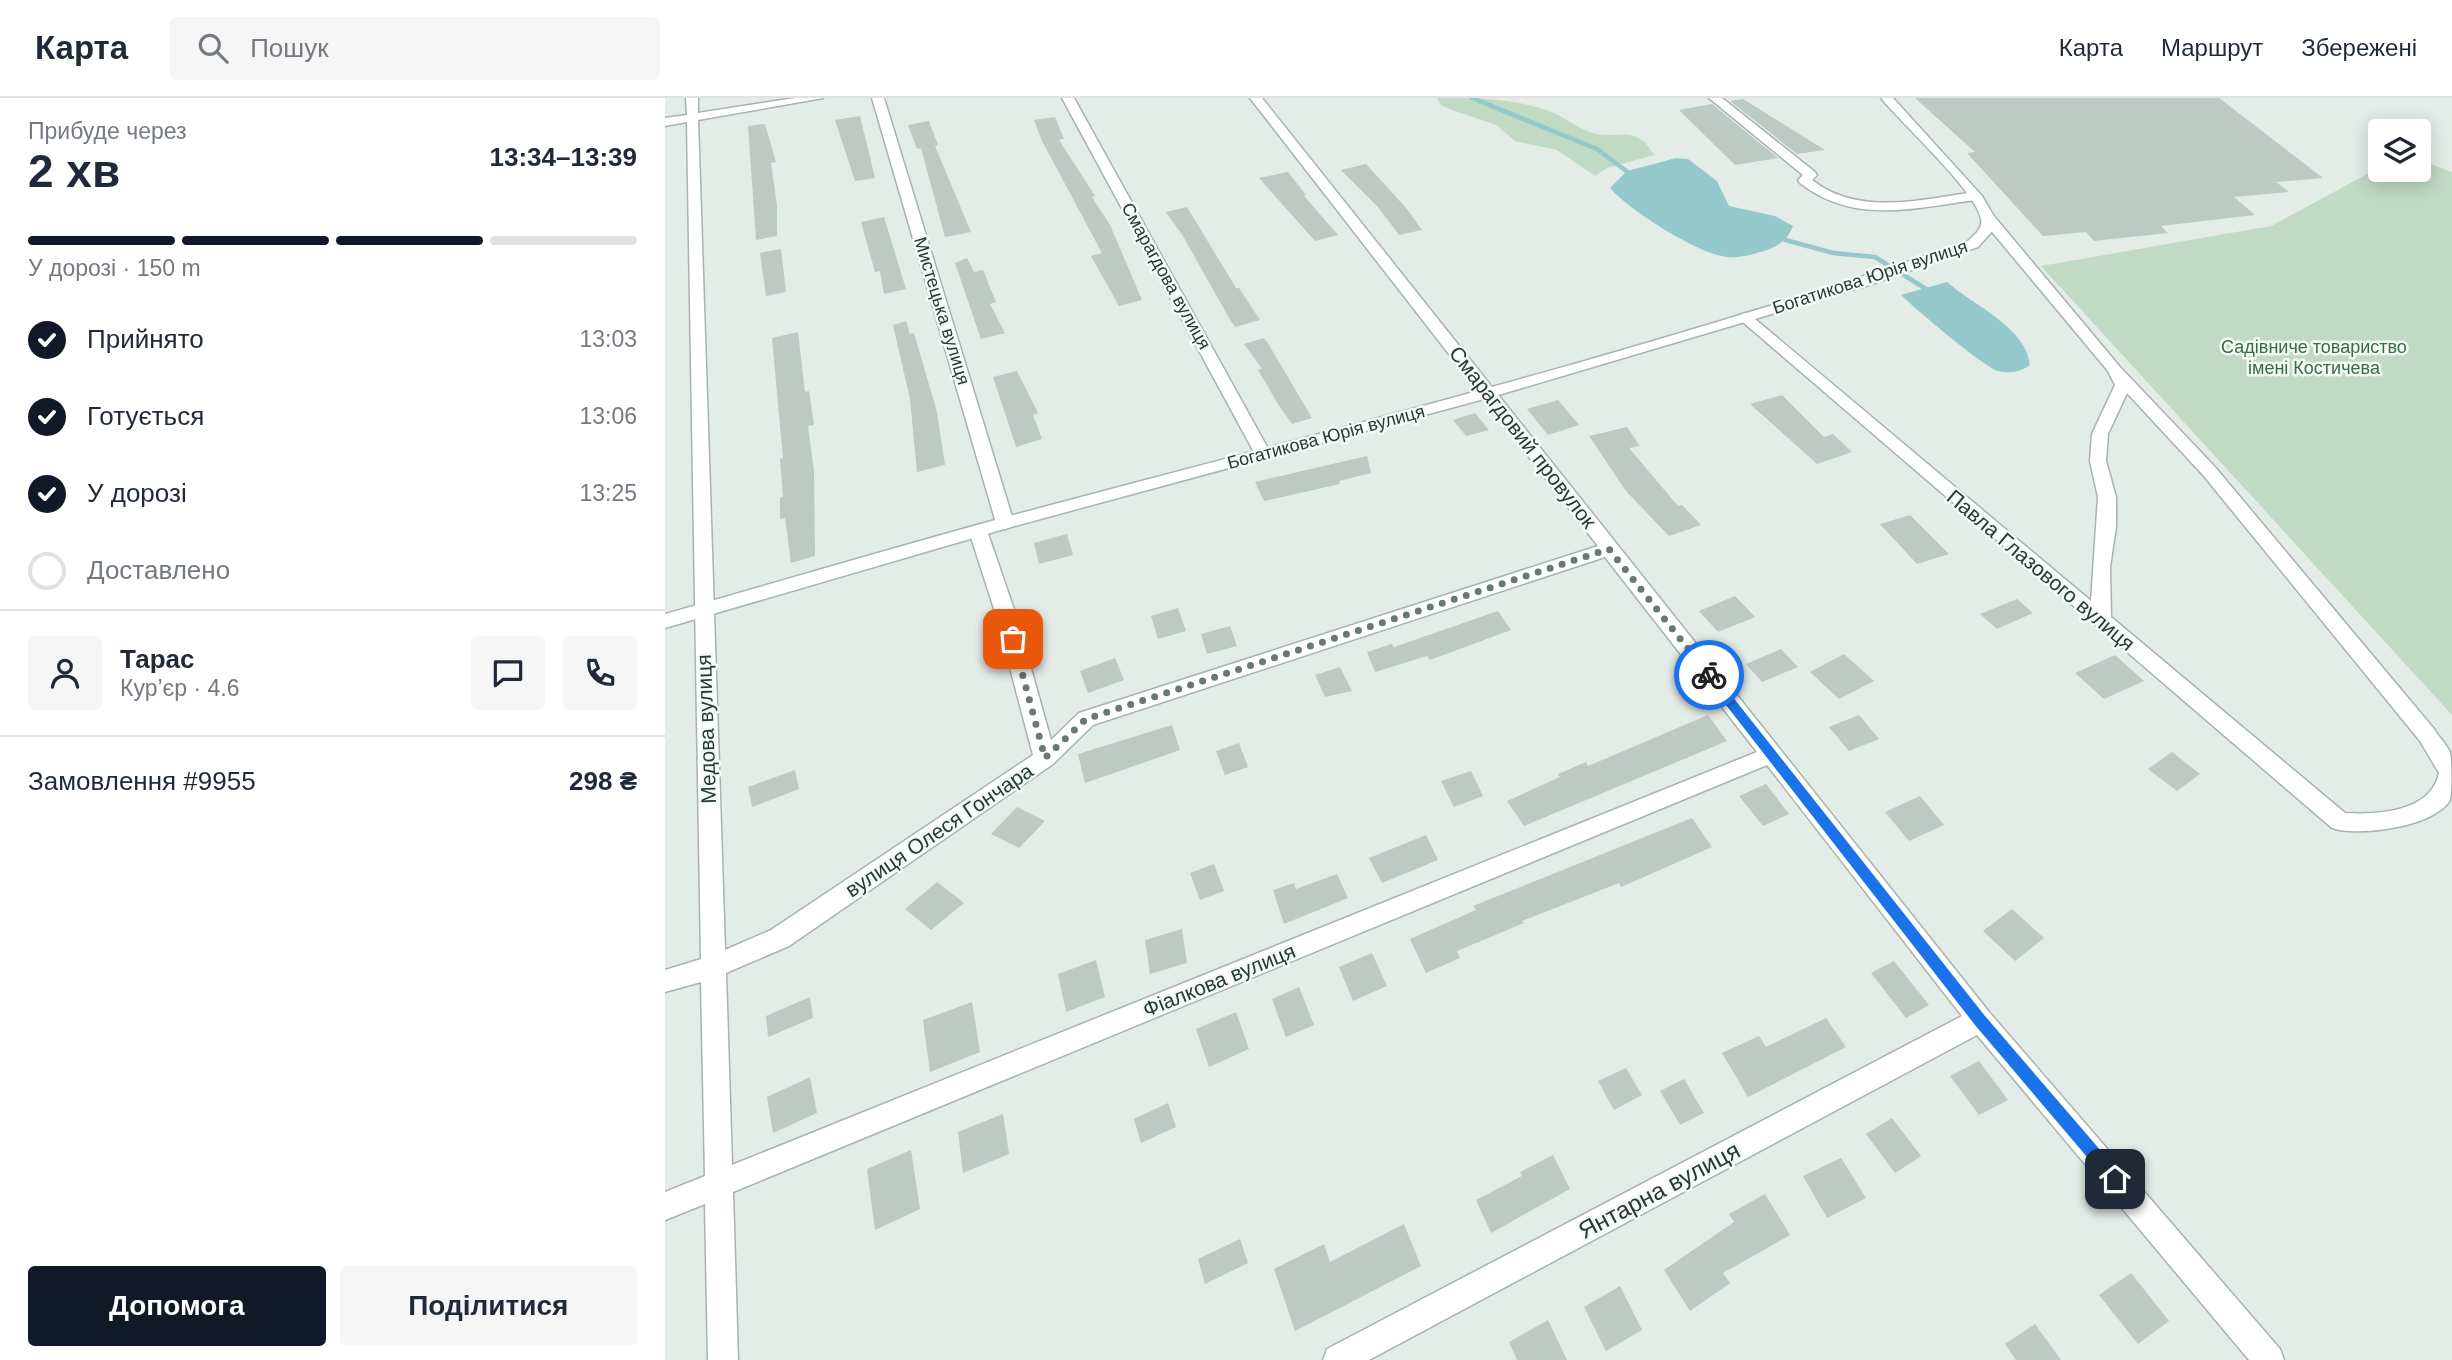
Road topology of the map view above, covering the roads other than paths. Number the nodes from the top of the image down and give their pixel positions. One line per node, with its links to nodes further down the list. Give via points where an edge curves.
1 (817, 98): 7 (street)
2 (878, 98): 15 (street, Мистецька вулиця)
3 (1068, 98): 14 (street, Смарагдова вулиця)
4 (1256, 98): 13 (street, Смарагдовий провулок)
5 (1715, 98): 9 (street, via 1811,175 1804,180 1825,195 1876,206)
6 (1887, 98): 9 (street)
7 (692, 107): 8 (street); 18 (street, Медова вулиця)
8 (665, 122)
9 (1976, 196): 10 (street)
10 (1988, 218): 11 (street, Богатикова Юрія вулиця, via 1981,237 1952,254); 12 (street)
11 (1744, 317): 13 (street, Богатикова Юрія вулиця); 20 (street, Павла Глазового вулиця)
12 (2115, 370): 20 (street, via 2123,385 2100,434 2098,461 2107,497); 20 (street, Павла Глазового вулиця, via 2209,471 2427,735 2450,774 2450,791 2437,806 2403,818 2340,822)
13 (1489, 393): 14 (street, Богатикова Юрія вулиця); 17 (street, Смарагдовий провулок)
14 (1263, 454): 15 (street, Богатикова Юрія вулиця)
15 (1005, 523): 16 (street, Богатикова Юрія вулиця)
16 (978, 531): 18 (street, Богатикова Юрія вулиця); 22 (street)
17 (1609, 549): 21 (street, Смарагдовий провулок); 22 (street, вулиця Олеся Гончара, via 1086,719)
18 (702, 611): 19 (street, Богатикова Юрія вулиця); 23 (street, Медова вулиця)
19 (665, 621)
20 (2101, 622)
21 (1773, 754): 25 (street, Смарагдовий провулок); 26 (street, Фіалкова вулиця)
22 (1045, 758): 23 (street, вулиця Олеся Гончара, via 780,938)
23 (713, 967): 24 (street, вулиця Олеся Гончара); 26 (street, Медова вулиця)
24 (665, 981)
25 (1980, 1020): 29 (street, Янтарна вулиця); 30 (street, Смарагдовий провулок)
26 (717, 1184): 27 (street, Фіалкова вулиця); 28 (street, Медова вулиця)
27 (665, 1206)
28 (723, 1360)
29 (1338, 1360)
30 (2269, 1360)

